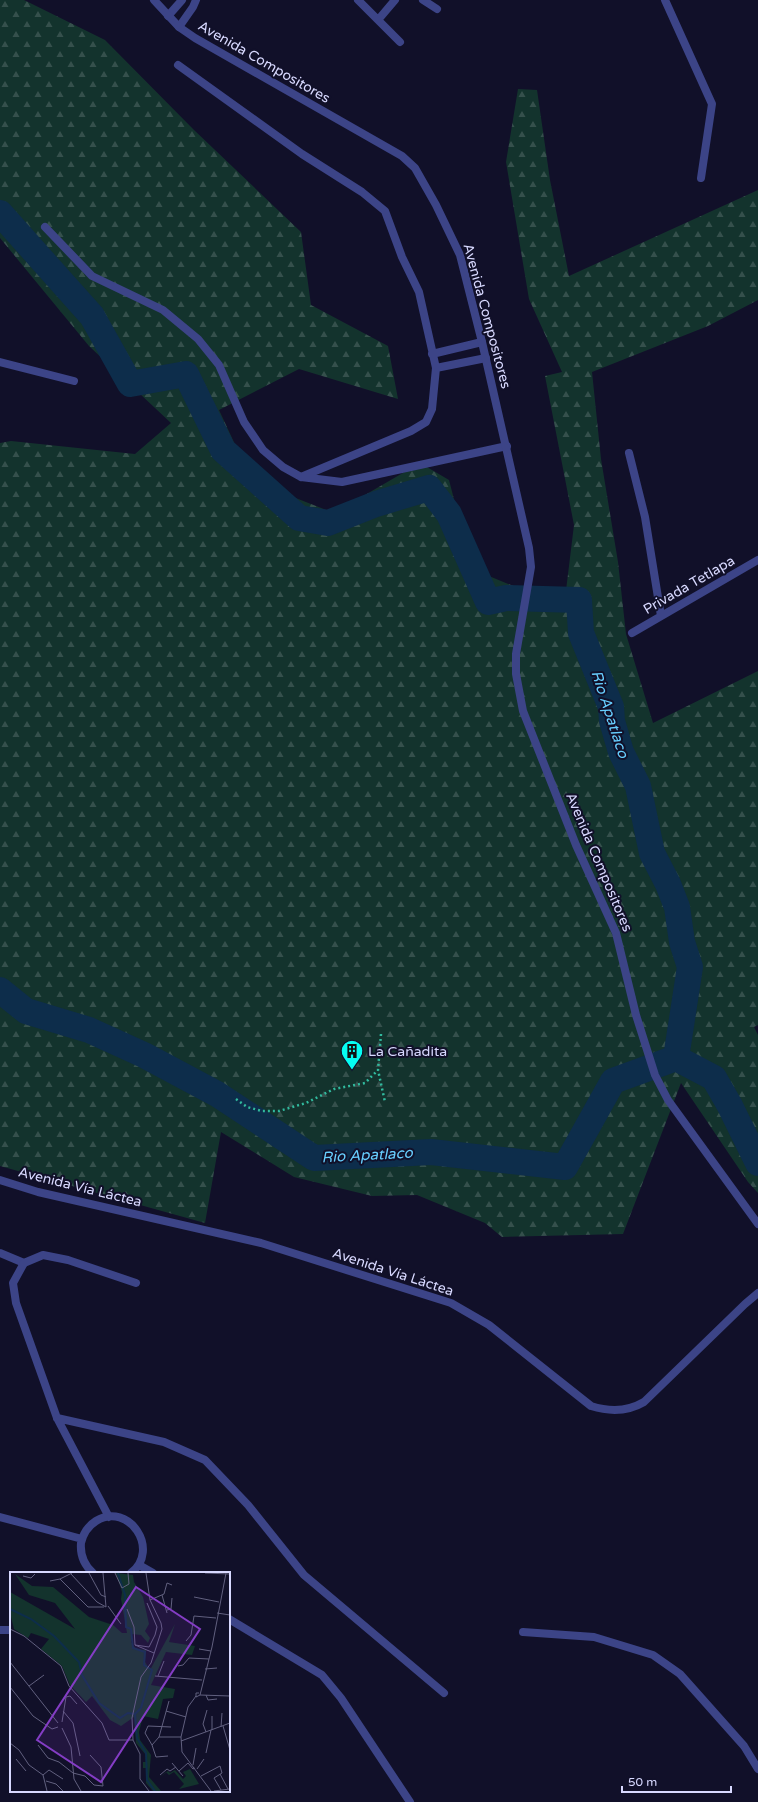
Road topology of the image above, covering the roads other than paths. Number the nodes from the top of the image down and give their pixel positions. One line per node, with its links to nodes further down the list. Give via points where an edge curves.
1 (154, 0): 9 (street, Avenida Compositores)
2 (182, 0): 9 (street)
3 (196, 0): 11 (street)
4 (358, 0): 10 (street)
5 (395, 0): 10 (street)
6 (423, 0): 8 (street)
7 (665, 0): 14 (street, via 712,104)
8 (437, 9)
9 (168, 16): 11 (street, Avenida Compositores)
10 (378, 20): 12 (street)
11 (179, 27): 16 (street, Avenida Compositores, via 222,54 387,146 415,168 460,255)
12 (400, 42)
13 (178, 65): 17 (street, via 302,154 362,192 385,211 402,257 419,292)
14 (701, 178)
15 (45, 227): 24 (street, via 92,276 163,310 198,339 219,365 244,422 263,450 283,467)
16 (482, 342): 17 (street); 18 (street, Avenida Compositores)
17 (432, 354): 20 (street)
18 (486, 358): 20 (street); 22 (street, Avenida Compositores)
19 (0, 362): 21 (street)
20 (436, 368): 24 (street, via 432,409 426,422 411,432)
21 (74, 381)
22 (507, 446): 24 (street, via 342,482); 29 (street, Avenida Compositores, via 530,548 531,567 516,654 516,674 523,711 578,852 616,932 636,1016 655,1075 668,1100)
23 (629, 453): 26 (street, via 644,517)
24 (301, 477)
25 (758, 560): 26 (street, Privada Tetlapa)
26 (661, 616): 27 (street, Privada Tetlapa)
27 (632, 633)
28 (0, 1180): 33 (street, Avenida Vía Láctea, via 38,1192 261,1243 451,1303 489,1325 591,1406 604,1410 628,1409 644,1402)
29 (758, 1224)
30 (0, 1253): 31 (street)
31 (24, 1263): 32 (street, via 43,1255 68,1260); 34 (street, via 13,1283 16,1303)
32 (136, 1283)
33 (758, 1293)
34 (57, 1418): 35 (street); 44 (street, via 164,1442 205,1460 248,1505 304,1575)
35 (109, 1517): 37 (street, via 92,1524); 38 (street, via 119,1517 136,1527 144,1545)
36 (0, 1518): 37 (street)
37 (82, 1539): 39 (street, via 80,1550 83,1560)
38 (139, 1565): 40 (street); 41 (street)
39 (92, 1572)
40 (132, 1572)
41 (151, 1572)
42 (230, 1620): 46 (street, via 322,1675 341,1698)
43 (523, 1632): 45 (street, via 594,1637 653,1655 680,1674 744,1746)
44 (444, 1694)
45 (758, 1770)
46 (410, 1802)

